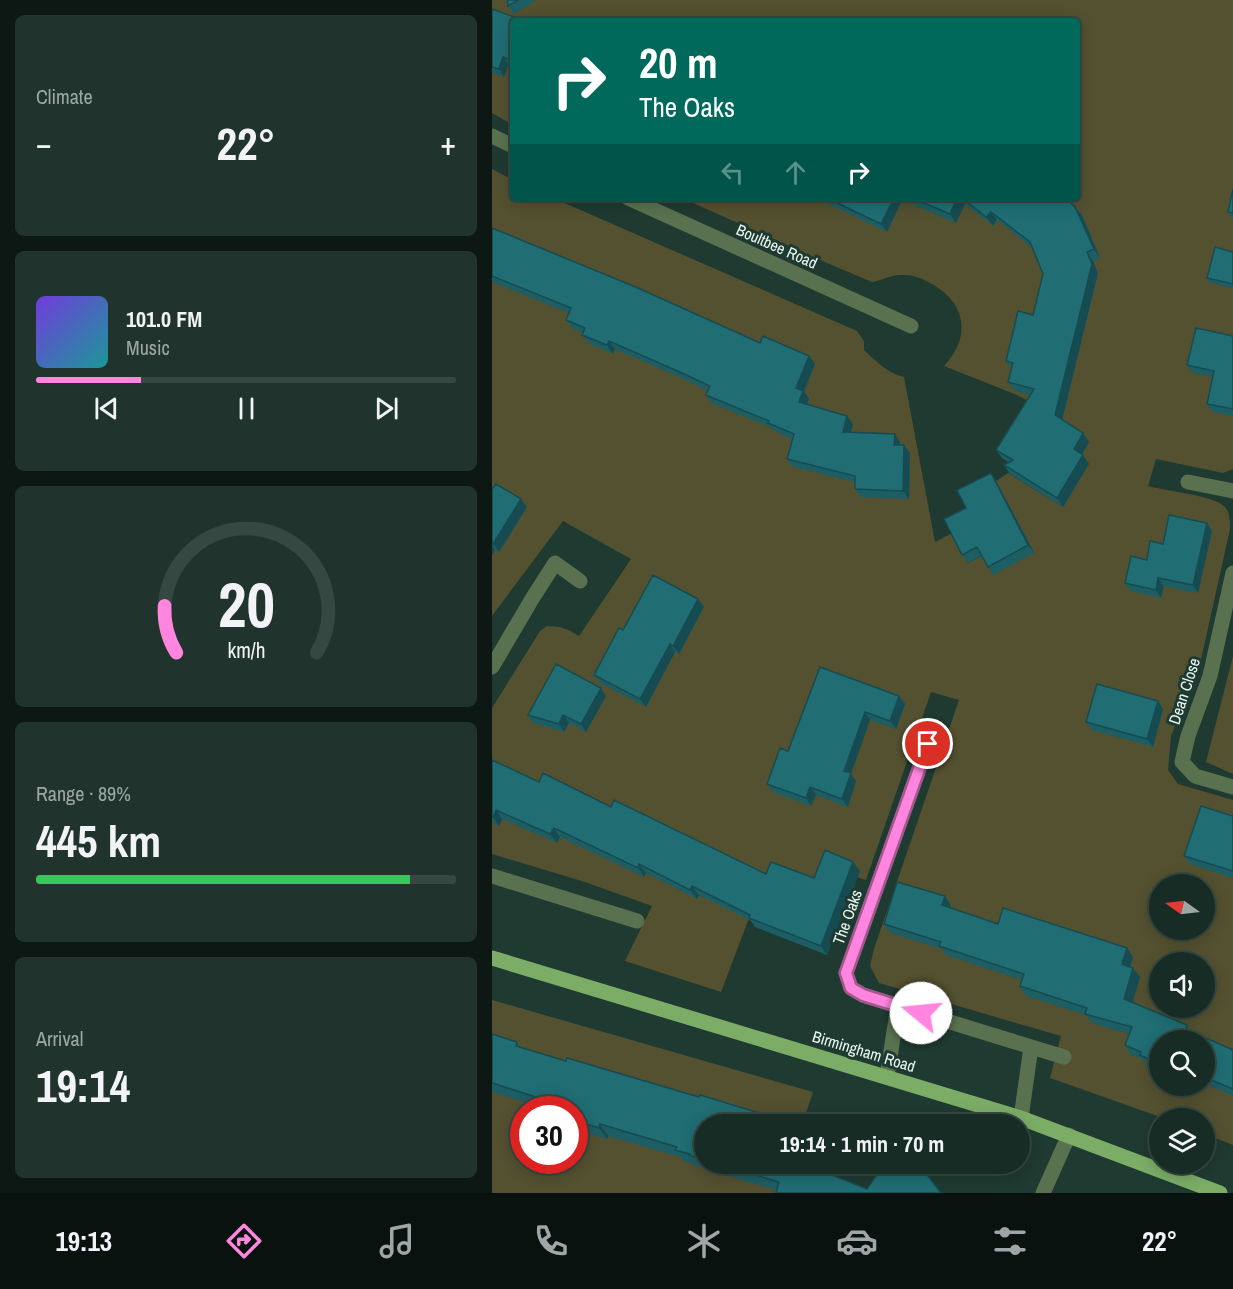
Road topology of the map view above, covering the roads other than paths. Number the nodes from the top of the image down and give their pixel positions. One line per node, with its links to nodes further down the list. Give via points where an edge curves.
1 (492, 136): 2 (street)
2 (510, 145)
3 (635, 201): 4 (street, Boultbee Road)
4 (911, 326)
5 (1188, 482): 6 (street)
6 (1233, 491)
7 (1233, 573): 11 (street, Dean Close, via 1210,676 1182,762 1195,776)
8 (580, 581): 9 (street, via 555,563)
9 (492, 667)
10 (928, 744): 15 (street, The Oaks, via 846,973 851,988)
11 (1233, 787)
12 (492, 876): 13 (street)
13 (637, 921)
14 (492, 958): 18 (main road, Birmingham Road)
15 (898, 1006): 16 (street); 18 (street)
16 (1031, 1047): 17 (street); 20 (street)
17 (1064, 1057)
18 (887, 1076): 19 (main road, Birmingham Road)
19 (1008, 1114)
20 (1022, 1114)
21 (1030, 1121): 22 (main road, Birmingham Road)
22 (1069, 1135): 23 (street); 24 (main road, Birmingham Road)
23 (1042, 1193)
24 (1220, 1193)

